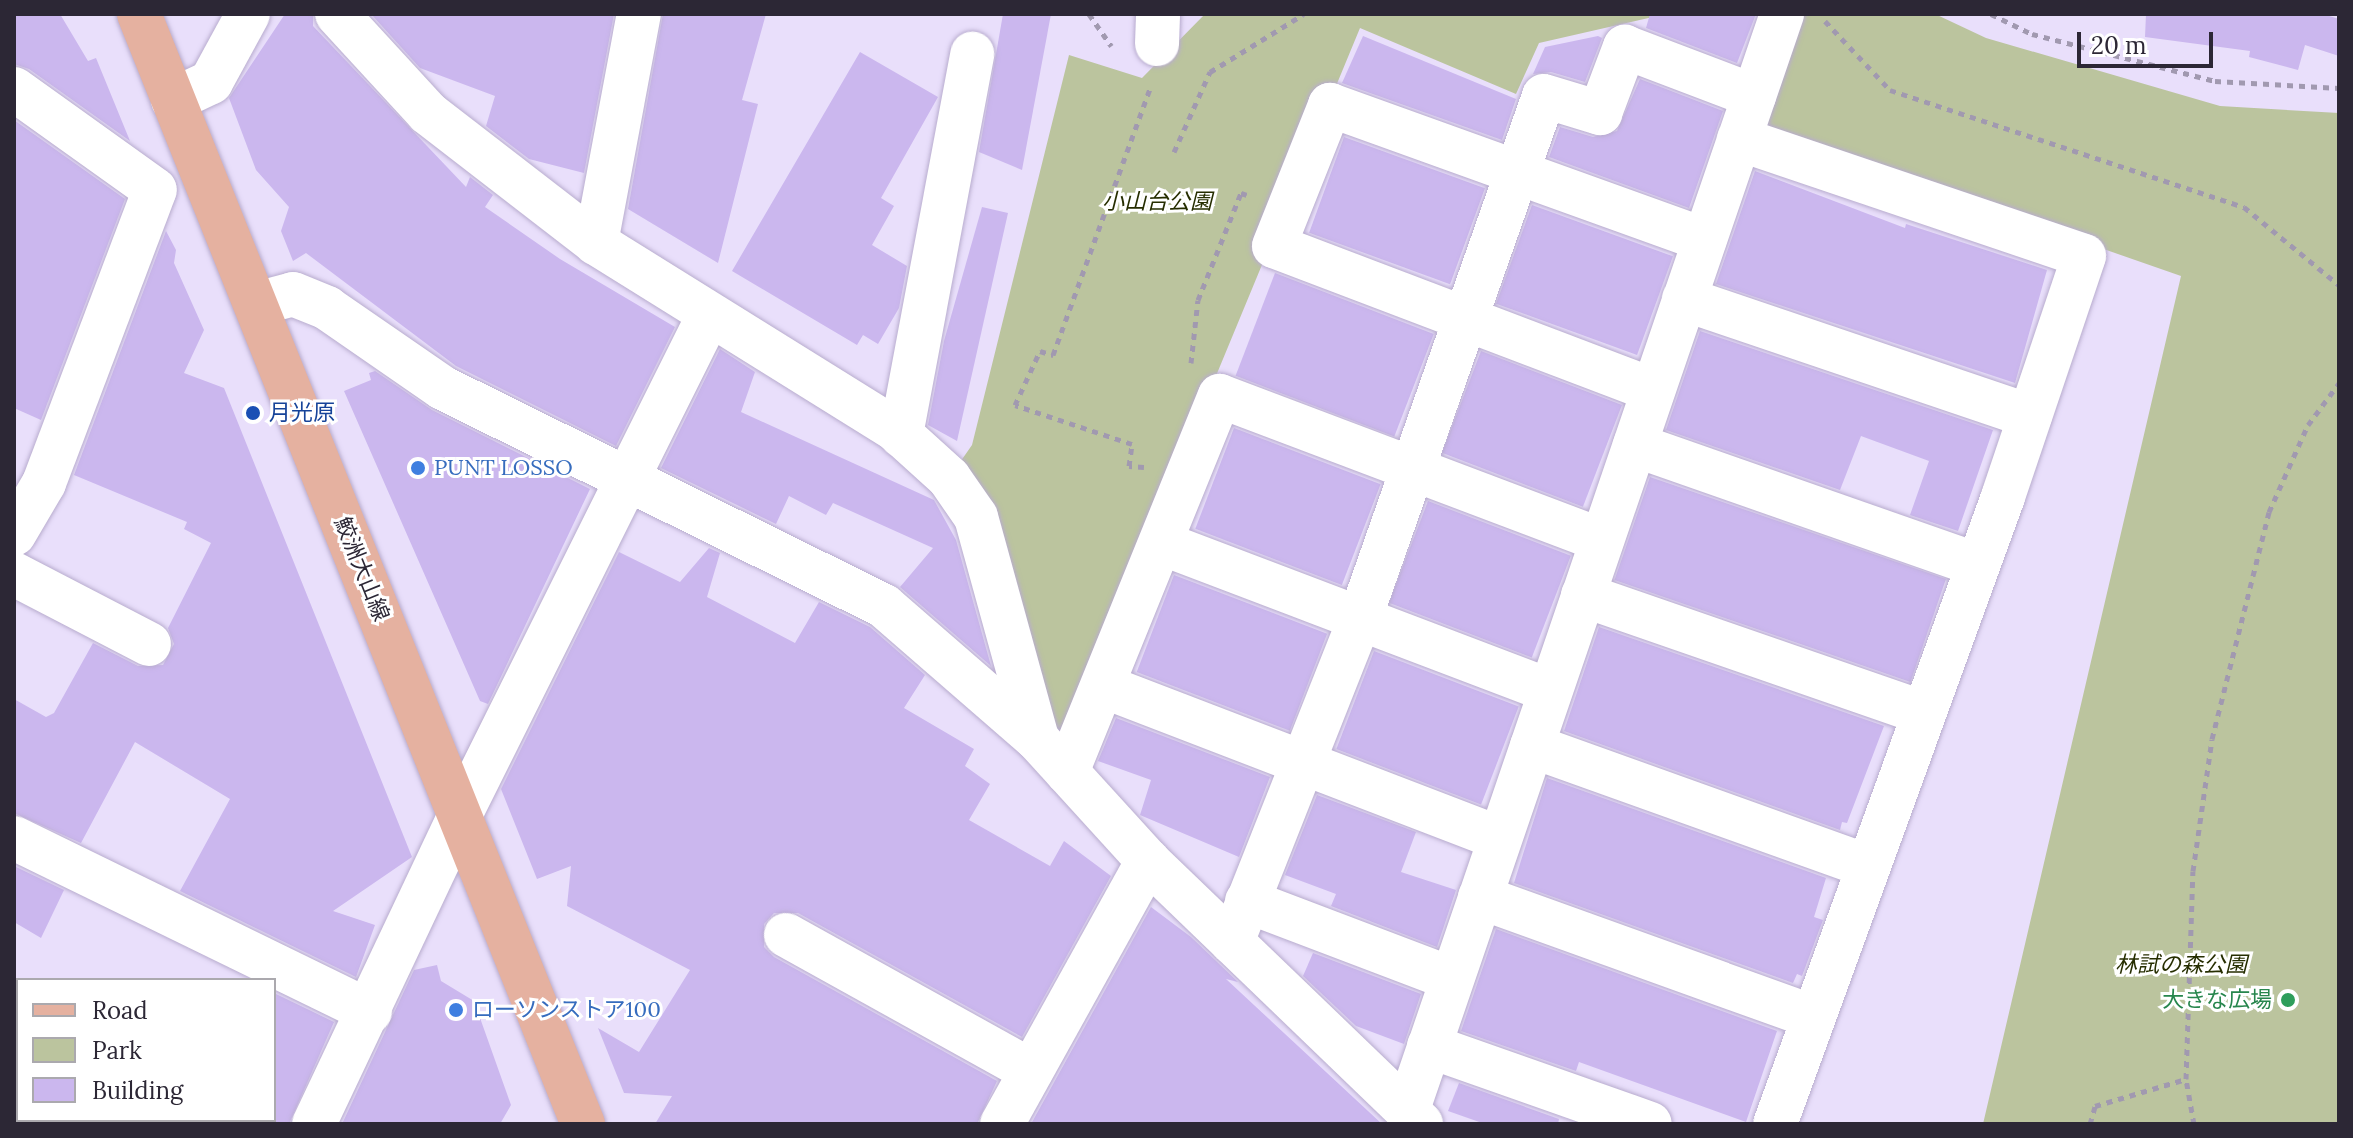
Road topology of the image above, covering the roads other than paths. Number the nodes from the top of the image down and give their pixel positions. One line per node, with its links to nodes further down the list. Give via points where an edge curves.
1 (139, 14): 9 (main road, 鮫洲大山線)
2 (248, 14): 9 (street, via 211,82)
3 (337, 14): 15 (street, via 428,113)
4 (639, 14): 15 (street)
5 (1782, 14): 8 (street)
6 (972, 54): 22 (street)
7 (14, 89): 13 (street)
8 (1754, 96): 10 (street); 11 (street, via 1625,47 1600,113 1544,96)
9 (173, 100): 12 (main road, 鮫洲大山線)
10 (1739, 139): 14 (street); 21 (street, via 2084,256)
11 (1517, 171): 14 (street); 19 (street); 19 (street, via 1330,105 1274,246)
12 (203, 175): 13 (street); 17 (main road, 鮫洲大山線)
13 (155, 190): 25 (street)
14 (1704, 240): 16 (street)
15 (596, 243): 18 (street)
16 (1684, 299): 20 (street); 21 (street)
17 (256, 304): 26 (street, via 293,294 327,308 443,388); 42 (main road, 鮫洲大山線)
18 (708, 317): 22 (street); 26 (street)
19 (1465, 320): 20 (street); 24 (street)
20 (1653, 390): 23 (street)
21 (2030, 416): 30 (street)
22 (901, 435): 38 (street, via 949,478 976,517)
23 (1635, 445): 28 (street); 30 (street)
24 (1412, 471): 28 (street); 29 (street, via 1220,396); 33 (street)
25 (29, 475): 27 (street)
26 (627, 481): 38 (street, via 884,606); 42 (street)
27 (14, 534)
28 (1602, 540): 32 (street)
29 (1161, 543): 33 (street); 35 (street)
30 (1978, 565): 37 (street)
31 (14, 574): 34 (street)
32 (1583, 595): 36 (street); 37 (street)
33 (1360, 618): 36 (street); 40 (street)
34 (149, 644)
35 (1103, 686): 40 (street); 41 (street)
36 (1550, 691): 39 (street)
37 (1924, 713): 46 (street)
38 (1037, 739): 41 (street)
39 (1532, 746): 44 (street); 46 (street)
40 (1302, 763): 44 (street); 48 (street)
41 (1067, 772): 45 (street)
42 (461, 813): 52 (street); 58 (main road, 鮫洲大山線)
43 (14, 838): 52 (street)
44 (1500, 838): 47 (street)
45 (1148, 861): 50 (street); 55 (street)
46 (1868, 866): 53 (street)
47 (1480, 897): 51 (street); 53 (street)
48 (1247, 901): 50 (street); 51 (street)
49 (786, 935): 55 (street)
50 (1232, 942): 56 (street)
51 (1452, 979): 54 (street)
52 (370, 1012): 57 (street)
53 (1813, 1017): 61 (street)
54 (1429, 1046): 56 (street); 60 (street)
55 (1031, 1071): 59 (street)
56 (1414, 1117)
57 (314, 1124)
58 (583, 1124)
59 (1002, 1124)
60 (1650, 1124)
61 (1775, 1124)

